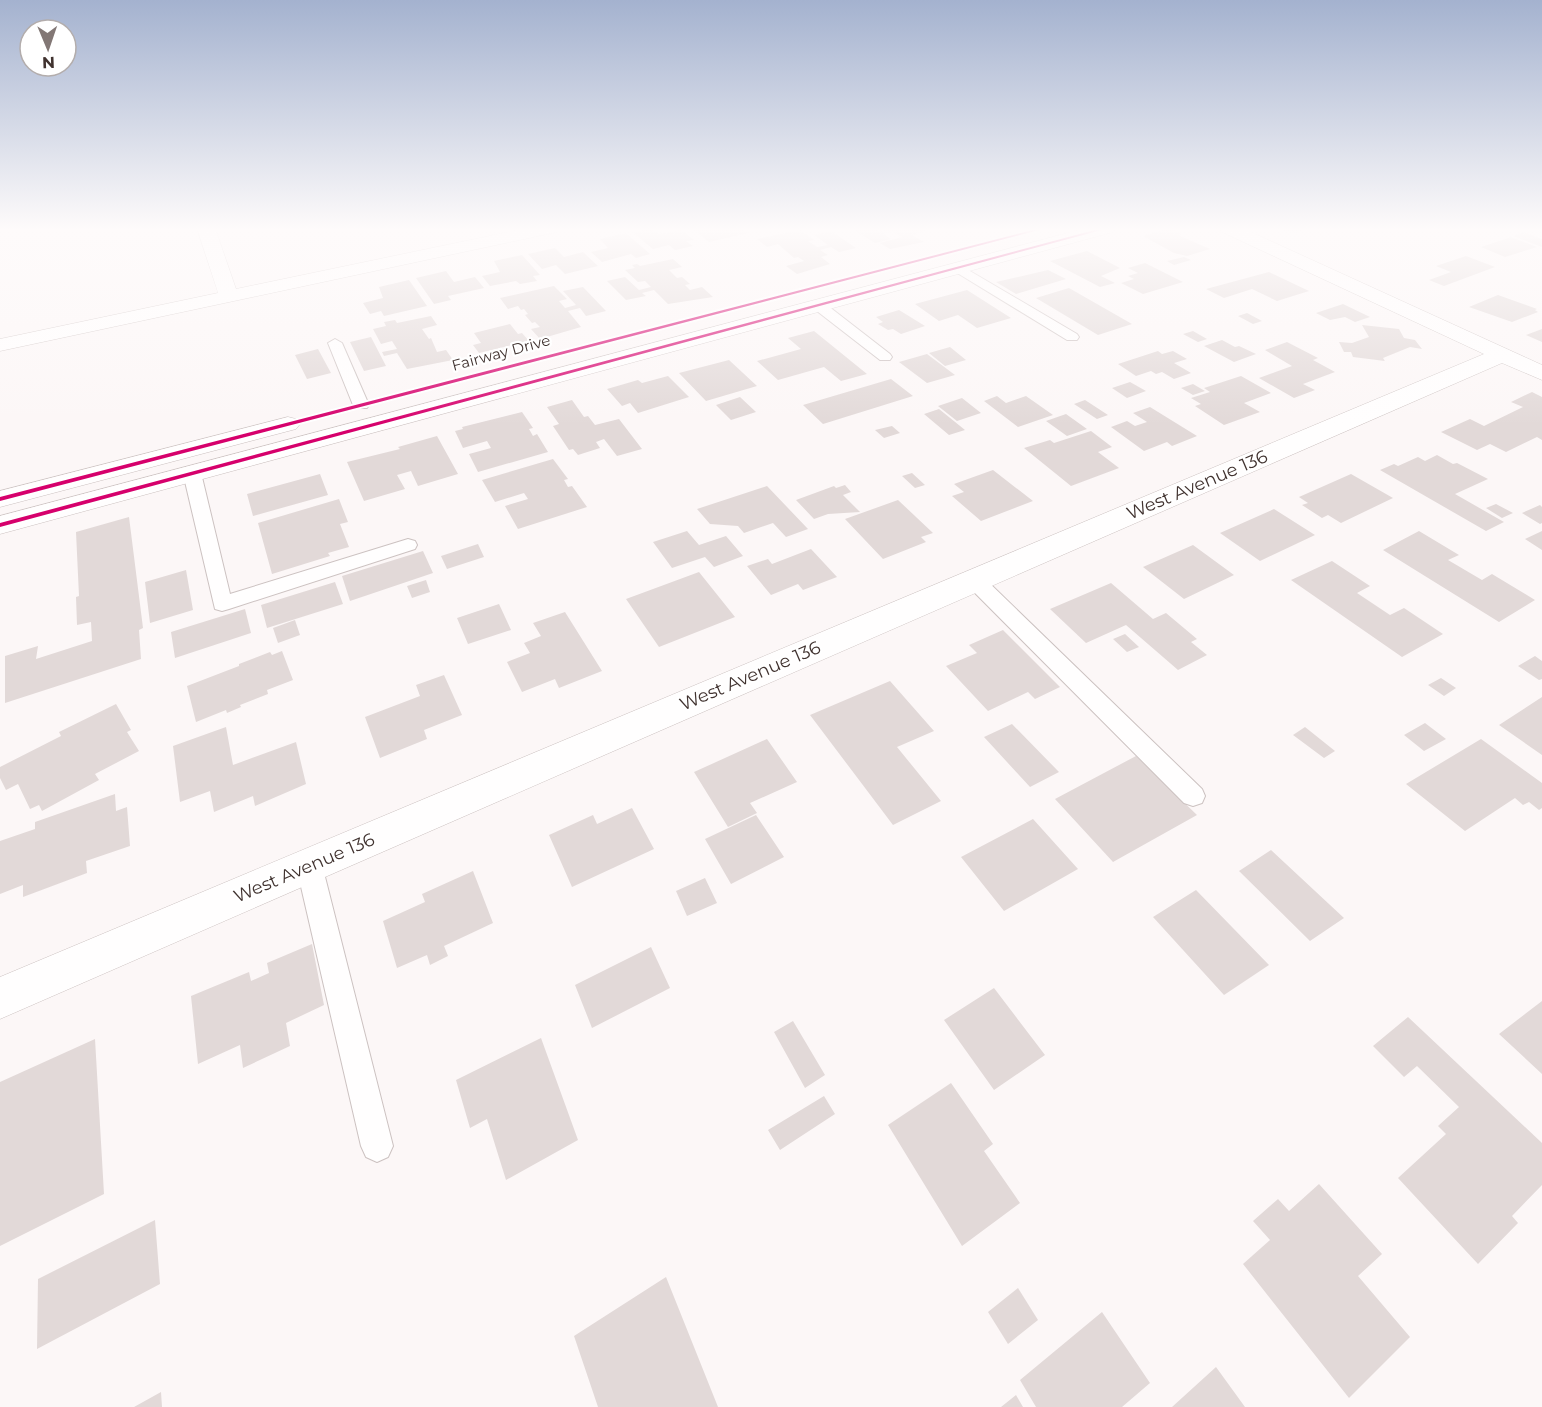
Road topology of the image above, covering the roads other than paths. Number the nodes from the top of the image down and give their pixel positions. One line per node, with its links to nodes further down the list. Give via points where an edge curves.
1 (240, 294): 6 (street)
2 (817, 294): 8 (street, Fairway Drive)
3 (861, 294): 7 (street, Fairway Drive)
4 (1000, 294): 9 (lane)
5 (1369, 294): 12 (street)
6 (229, 296): 11 (street)
7 (818, 305): 8 (street, Fairway Drive); 13 (lane)
8 (733, 318): 15 (street, Fairway Drive); 16 (street, Fairway Drive)
9 (1072, 337)
10 (335, 343): 15 (lane)
11 (0, 345)
12 (1501, 355): 14 (street); 20 (street, West Avenue 136)
13 (885, 357)
14 (1542, 373)
15 (361, 405): 17 (street, Fairway Drive)
16 (192, 473): 18 (street, Fairway Drive); 19 (lane, via 222,604)
17 (0, 499)
18 (0, 525)
19 (408, 545)
20 (974, 580): 21 (lane); 22 (street, West Avenue 136)
21 (1193, 796)
22 (309, 865): 23 (street, West Avenue 136); 24 (lane)
23 (0, 998)
24 (377, 1146)

